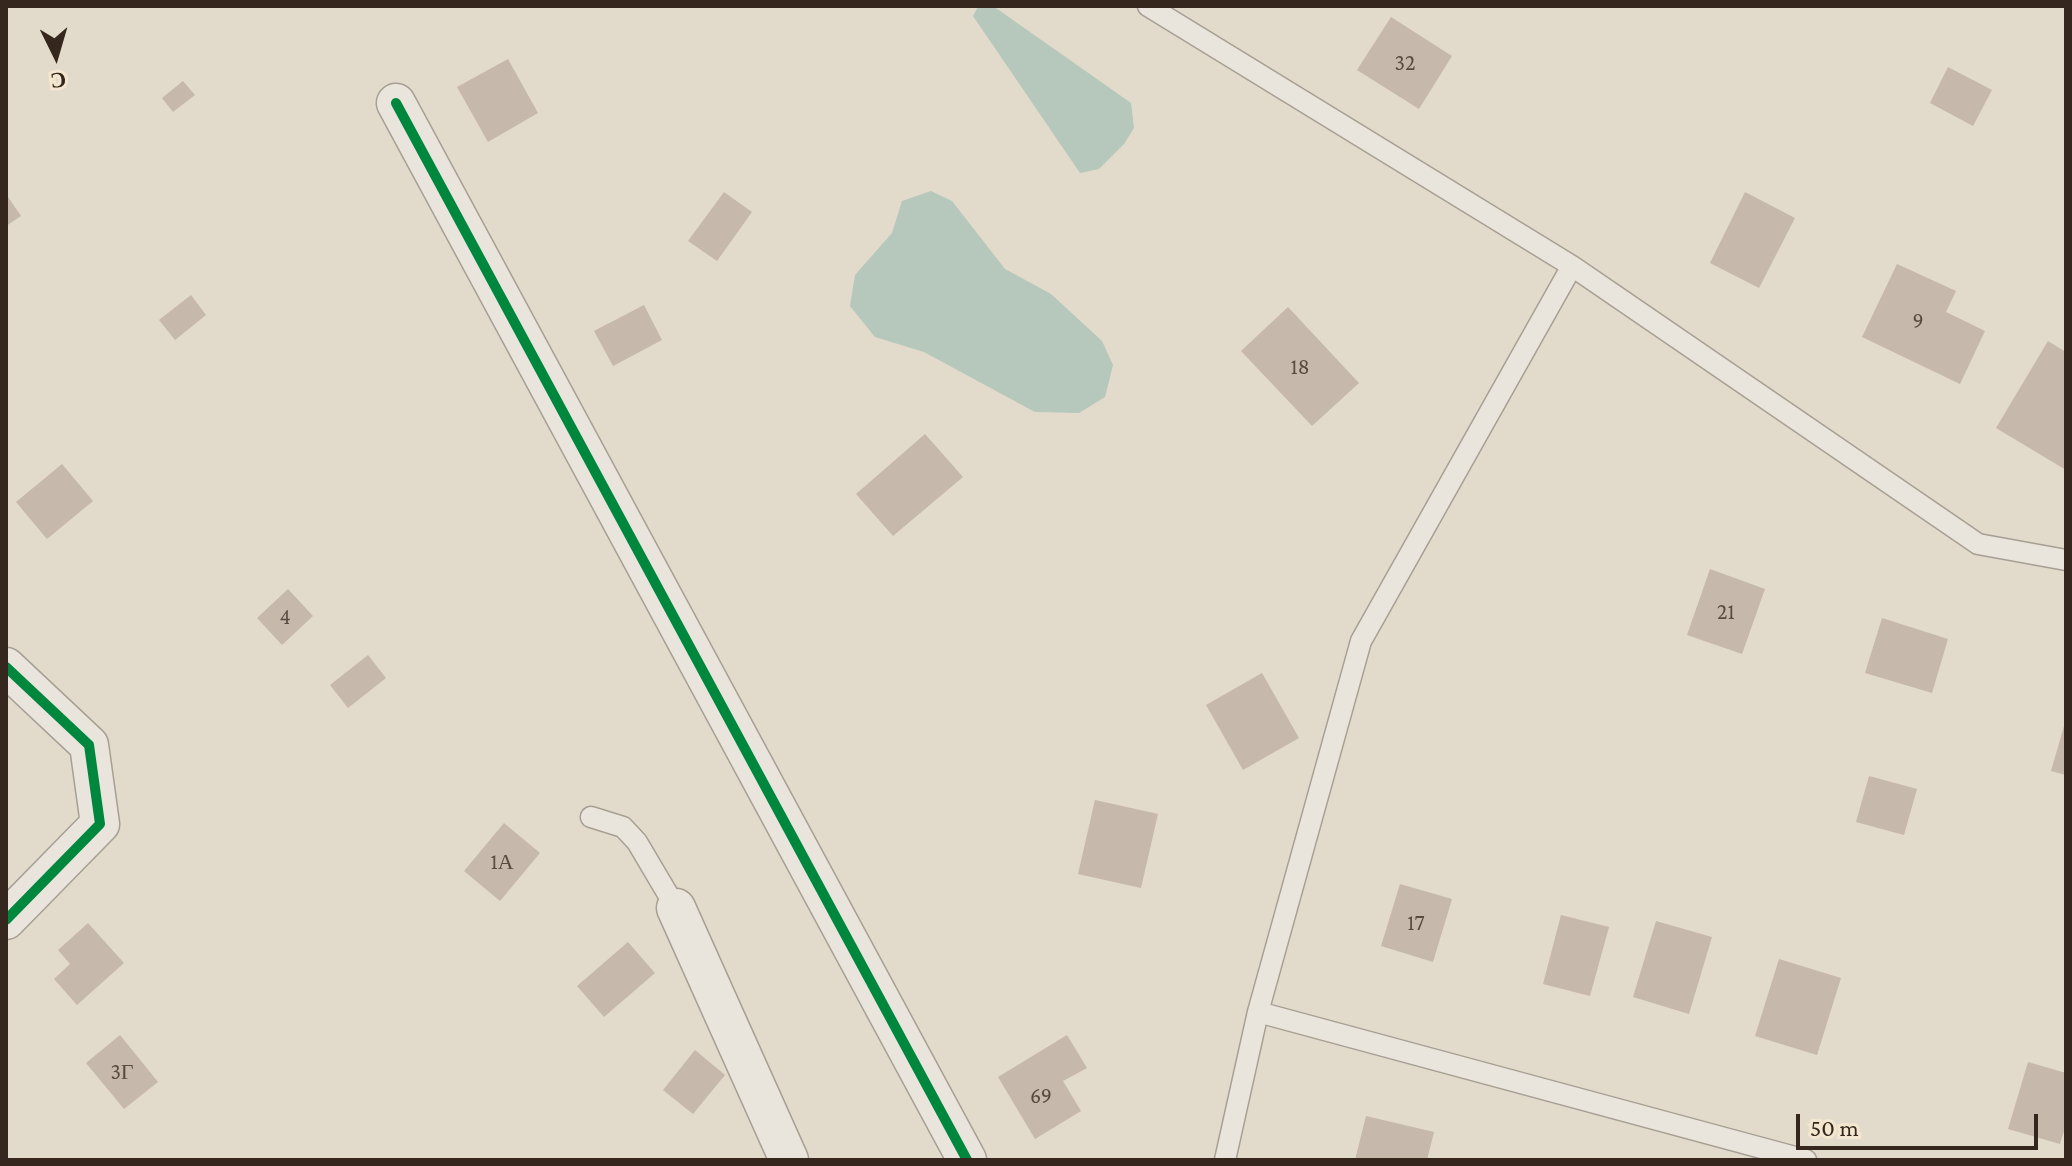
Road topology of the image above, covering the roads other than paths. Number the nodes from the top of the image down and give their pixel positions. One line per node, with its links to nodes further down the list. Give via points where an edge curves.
1 (1148, 6): 3 (lane)
2 (396, 103): 11 (street)
3 (1572, 266): 4 (lane, via 1978,544); 9 (lane, via 1361,641)
4 (2066, 560)
5 (6, 667): 8 (street, via 89,745 100,824)
6 (591, 817): 7 (lane, via 623,827)
7 (676, 908): 10 (street)
8 (6, 920)
9 (1258, 1012): 12 (lane); 13 (lane)
10 (789, 1160)
11 (967, 1160)
12 (1225, 1160)
13 (1806, 1160)

